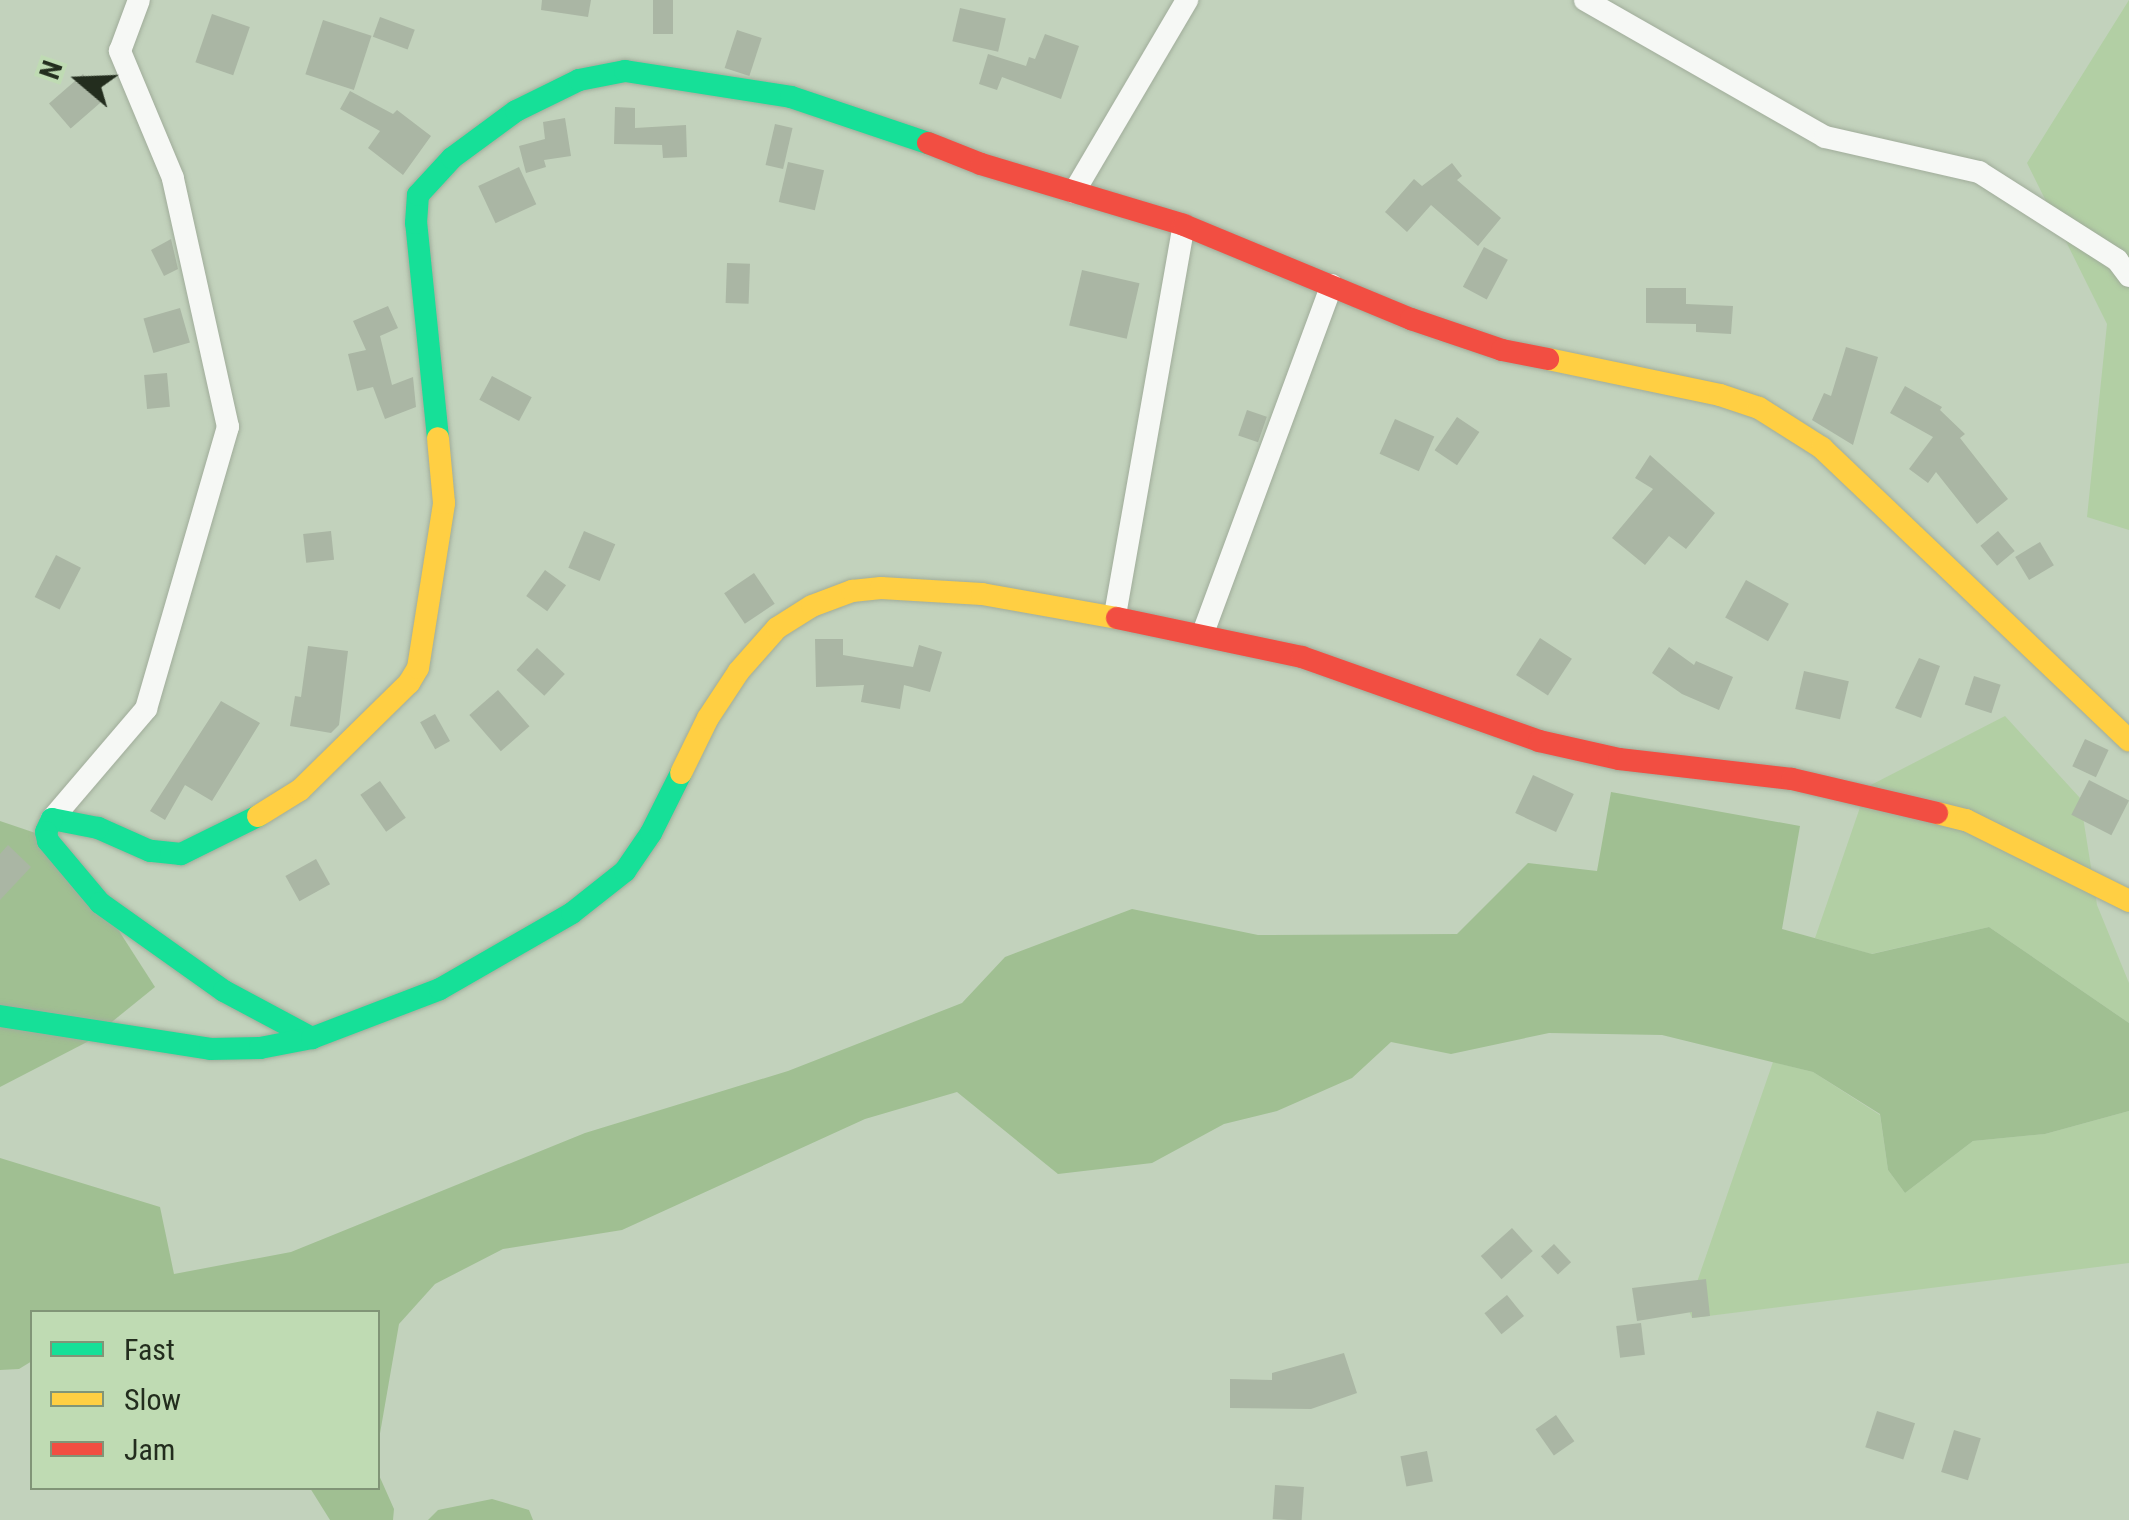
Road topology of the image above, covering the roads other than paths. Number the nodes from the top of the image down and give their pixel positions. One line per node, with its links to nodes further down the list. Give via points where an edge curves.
1 (139, 0): 11 (street, via 120,51 173,178 228,426 146,710)
2 (1187, 0): 4 (street)
3 (1585, 0): 6 (street, via 1825,136 1979,172 2117,260)
4 (1074, 192): 5 (street); 11 (street, via 791,96 626,72 579,80 516,112 452,158 418,195 444,503 418,668 409,683 300,790 181,854 150,851 98,828)
5 (1184, 225): 7 (street); 8 (street)
6 (2129, 276)
7 (1332, 285): 9 (street); 10 (street, via 1502,350 1759,408 1822,448)
8 (1114, 615): 9 (street); 14 (street, via 982,594 881,588 812,606 777,628 739,671 624,871 511,952)
9 (1203, 632): 12 (street, via 1302,658 1539,741 1792,779 1966,820)
10 (2129, 740)
11 (52, 819): 14 (street, via 48,841 100,903 224,991)
12 (2129, 901)
13 (0, 1016): 14 (street, via 210,1049)
14 (312, 1038)

